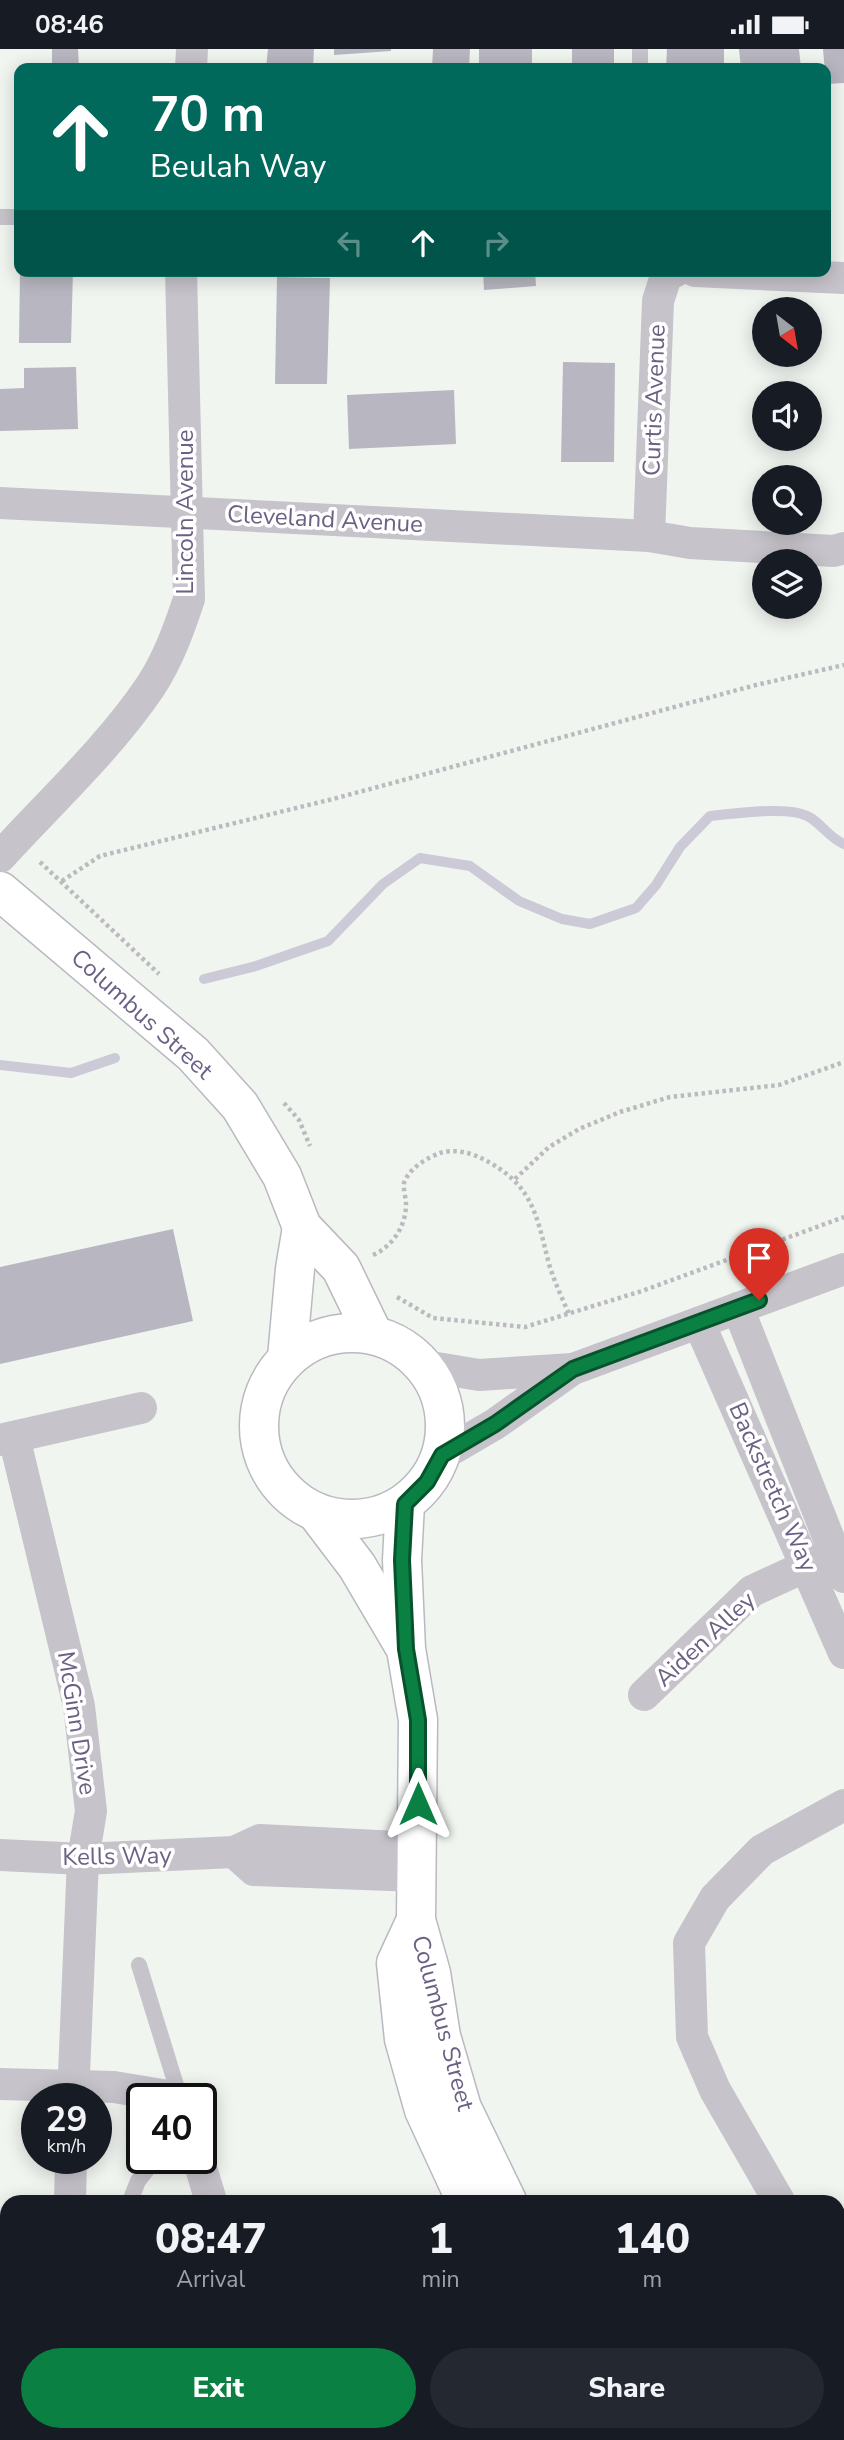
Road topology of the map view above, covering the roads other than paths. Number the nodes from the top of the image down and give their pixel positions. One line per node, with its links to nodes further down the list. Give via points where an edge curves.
1 (181, 277): 6 (street, Lincoln Avenue)
2 (672, 277): 7 (street, Curtis Avenue, via 658,301)
3 (816, 277): 4 (street, Curtis Avenue)
4 (844, 278)
5 (0, 503): 6 (street, Cleveland Avenue)
6 (187, 512): 7 (street, Cleveland Avenue); 9 (street, Lincoln Avenue, via 189,599 176,640 150,686 112,734)
7 (649, 536): 8 (street, Cleveland Avenue, via 690,543)
8 (844, 548)
9 (8, 848)
10 (0, 891): 11 (street, Columbus Street, via 209,1071 240,1106 282,1176)
11 (302, 1227): 15 (street, Columbus Street, via 341,1268); 16 (street, Columbus Street)
12 (844, 1269): 13 (street)
13 (738, 1308): 14 (street); 24 (street, Backstretch Way)
14 (699, 1323): 18 (street); 24 (street, Backstretch Way)
15 (373, 1334): 16 (street, Columbus Street, via 342,1332 313,1341); 17 (street, Columbus Street, via 402,1346)
16 (287, 1358): 23 (street, Columbus Street, via 269,1383 260,1413 260,1443 271,1472 290,1496)
17 (425, 1366): 18 (street, via 479,1375); 21 (street, Columbus Street, via 441,1394 446,1424)
18 (573, 1369): 21 (street)
19 (141, 1408): 20 (street)
20 (7, 1439): 30 (street, McGinn Drive, via 79,1706 91,1811)
21 (442, 1455): 22 (street, Columbus Street, via 427,1482)
22 (405, 1504): 23 (street, Columbus Street, via 377,1517 346,1520); 25 (street, Columbus Street)
23 (316, 1512): 25 (street, Columbus Street, via 357,1566)
24 (833, 1561): 26 (street, Backstretch Way); 27 (street, Aiden Alley, via 752,1591)
25 (406, 1649): 31 (street, Columbus Street, via 418,1720)
26 (844, 1653)
27 (644, 1696)
28 (844, 1805): 46 (street, via 762,1850 715,1898 689,1943 692,2037 715,2090)
29 (0, 1855): 30 (street, Kells Way)
30 (83, 1859): 31 (street, Kells Way, via 234,1852 260,1840); 34 (street, McGinn Drive)
31 (417, 1862): 32 (street, Columbus Street)
32 (416, 1920): 44 (street, Columbus Street, via 396,1963 404,2039 424,2110); 45 (street, Columbus Street, via 462,2108)
33 (139, 1965): 35 (lane)
34 (73, 2083)
35 (175, 2083)
36 (0, 2084): 37 (street)
37 (21, 2087)
38 (71, 2174): 41 (street)
39 (143, 2174): 42 (lane)
40 (203, 2174): 43 (street)
41 (70, 2195)
42 (132, 2195)
43 (209, 2195)
44 (463, 2195)
45 (504, 2195)
46 (776, 2195)

